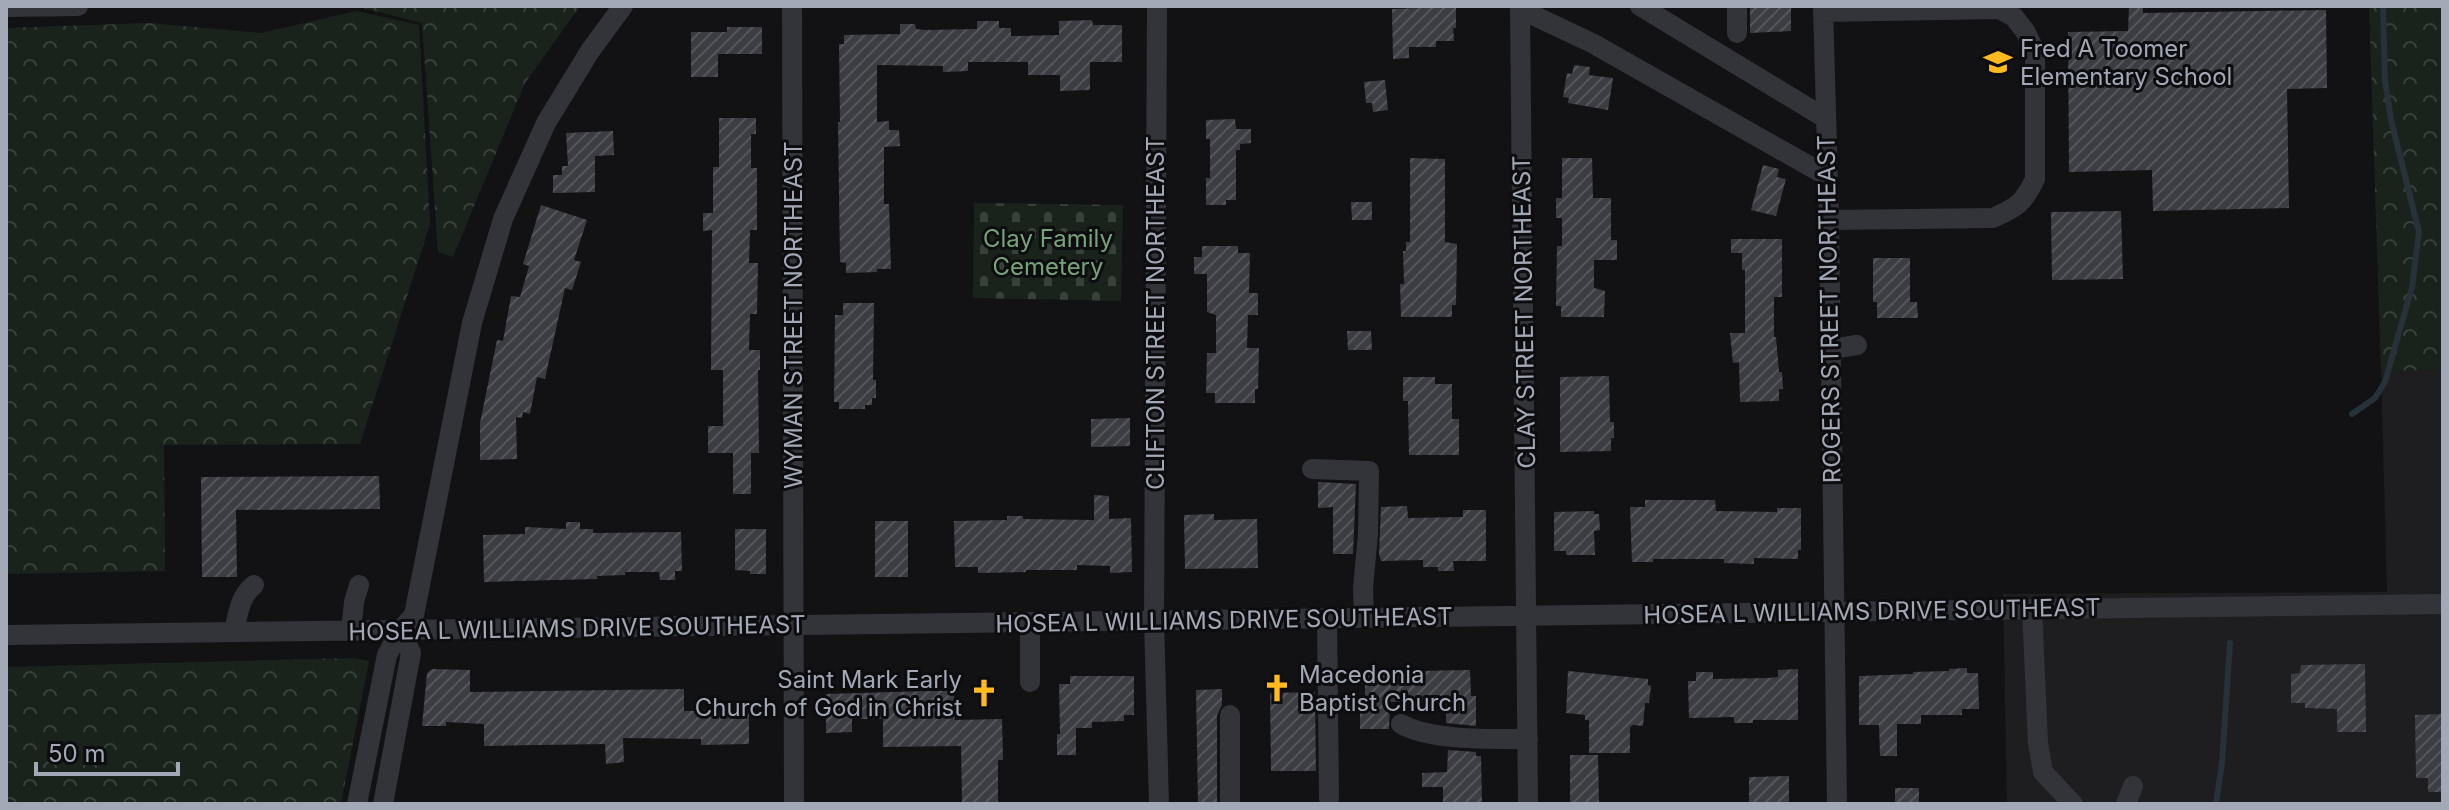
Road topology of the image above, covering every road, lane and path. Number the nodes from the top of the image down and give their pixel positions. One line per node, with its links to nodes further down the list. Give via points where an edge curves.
1 (78, 6): 7 (street)
2 (623, 6): 27 (street, via 546,123 503,219 472,323 414,615)
3 (792, 6): 26 (street, WYMAN STREET NORTHEAST)
4 (1157, 6): 24 (street, CLIFTON STREET NORTHEAST)
5 (1640, 6): 10 (street)
6 (1737, 6): 9 (street)
7 (6, 7)
8 (1823, 9): 10 (street, ROGERS STREET NORTHEAST); 12 (street, via 2000,9 2014,17 2035,51 2035,179 2013,209 1993,218 1900,228)
9 (1737, 33)
10 (1825, 118): 11 (street, ROGERS STREET NORTHEAST)
11 (1827, 176): 12 (street, ROGERS STREET NORTHEAST); 21 (street, CLAY STREET NORTHEAST, via 1592,43 1520,9)
12 (1829, 220): 14 (street, ROGERS STREET NORTHEAST)
13 (1857, 345): 14 (street)
14 (1831, 349): 20 (street, ROGERS STREET NORTHEAST)
15 (1312, 469): 23 (street, via 1369,471)
16 (254, 585): 29 (street, via 240,603)
17 (359, 585): 28 (street)
18 (2443, 604): 19 (street, HOSEA L WILLIAMS DRIVE SOUTHEAST)
19 (2032, 609): 20 (street, HOSEA L WILLIAMS DRIVE SOUTHEAST); 43 (street, via 2043,772)
20 (1835, 612): 21 (street, HOSEA L WILLIAMS DRIVE SOUTHEAST); 42 (street, ROGERS STREET NORTHEAST)
21 (1527, 616): 23 (street, HOSEA L WILLIAMS DRIVE SOUTHEAST); 34 (street, CLAY STREET NORTHEAST)
22 (1327, 618): 23 (street, HOSEA L WILLIAMS DRIVE SOUTHEAST); 24 (street, HOSEA L WILLIAMS DRIVE SOUTHEAST); 35 (street)
23 (1364, 618)
24 (1154, 620): 25 (street, HOSEA L WILLIAMS DRIVE SOUTHEAST); 39 (street, CLIFTON STREET NORTHEAST)
25 (1030, 622): 26 (street, HOSEA L WILLIAMS DRIVE SOUTHEAST); 31 (street)
26 (794, 625): 27 (street, HOSEA L WILLIAMS DRIVE SOUTHEAST); 38 (street, WYMAN STREET NORTHEAST)
27 (401, 630): 28 (street, HOSEA L WILLIAMS DRIVE SOUTHEAST); 36 (street, via 387,655); 37 (street, via 411,653)
28 (351, 631): 29 (street, HOSEA L WILLIAMS DRIVE SOUTHEAST)
29 (234, 632): 30 (street, HOSEA L WILLIAMS DRIVE SOUTHEAST)
30 (6, 635)
31 (1030, 682)
32 (1230, 715): 40 (street)
33 (1401, 724): 34 (street, via 1415,732)
34 (1528, 739): 41 (street, CLAY STREET NORTHEAST)
35 (1329, 799)
36 (357, 804)
37 (383, 804)
38 (794, 804)
39 (1159, 804)
40 (1230, 804)
41 (1528, 804)
42 (1837, 804)
43 (2073, 804)

